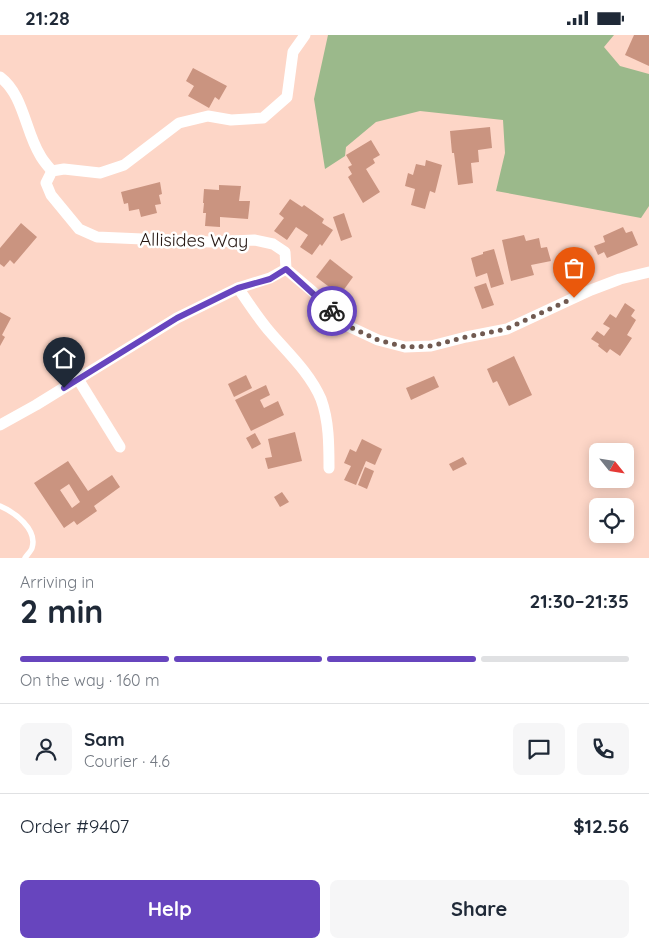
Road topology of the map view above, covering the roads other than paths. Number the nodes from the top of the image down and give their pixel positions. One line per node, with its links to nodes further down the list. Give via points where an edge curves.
1 (305, 35): 3 (street, via 294,52 287,97 264,118 231,120 208,117 179,123 124,165 100,173)
2 (0, 77): 3 (street, via 17,97 40,155)
3 (52, 171): 4 (street, Allisides Way, via 46,183 51,195 79,229 97,237 211,242 254,240 273,244 285,252)
4 (286, 269): 5 (street, via 348,326 378,340 405,347 431,346 506,329 590,290); 6 (street, via 270,279)
5 (649, 272)
6 (238, 288): 7 (street, via 177,318); 10 (street, via 313,383 328,428)
7 (78, 379): 8 (street); 9 (street)
8 (0, 425)
9 (120, 447)
10 (329, 468)
11 (0, 505): 12 (lane, via 25,523 32,537 32,547)
12 (25, 558)

